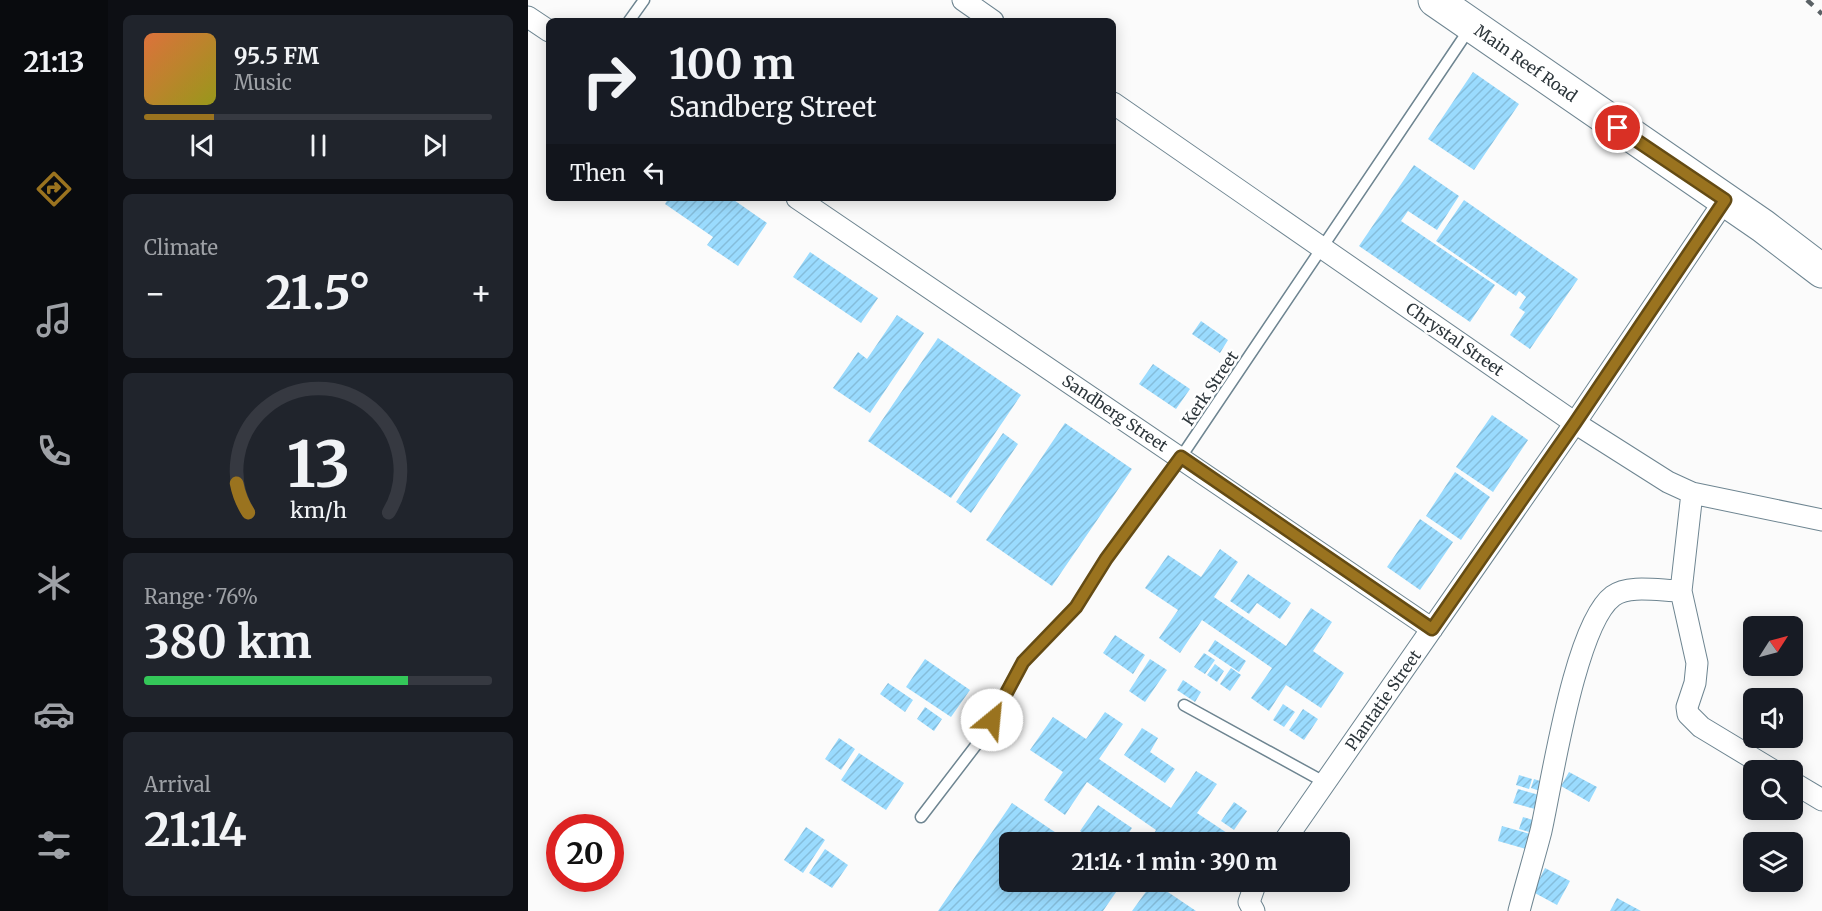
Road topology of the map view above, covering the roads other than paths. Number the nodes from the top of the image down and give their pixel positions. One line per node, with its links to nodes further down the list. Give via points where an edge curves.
1 (644, 0): 5 (lane)
2 (963, 0): 6 (street)
3 (1435, 0): 7 (main road, Main Reef Road)
4 (528, 17): 8 (street)
5 (631, 18)
6 (989, 18)
7 (1472, 26): 10 (main road, Main Reef Road); 12 (lane, Kerk Street)
8 (546, 29)
9 (1116, 105): 12 (street, Chrystal Street)
10 (1725, 200): 13 (main road, Main Reef Road); 14 (street, Plantatie Street)
11 (801, 201): 15 (street, Sandberg Street)
12 (1324, 248): 14 (street, Chrystal Street); 15 (lane, Kerk Street)
13 (1822, 271)
14 (1575, 423): 16 (street, Chrystal Street); 19 (street, Plantatie Street)
15 (1181, 457): 19 (street, Sandberg Street); 25 (lane, Kerk Street, via 1076,607 1023,662 980,740)
16 (1692, 493): 17 (street, Chrystal Street); 18 (street)
17 (1822, 520)
18 (1681, 591): 21 (street, via 1697,663 1688,714 1701,727); 29 (street, via 1620,592 1608,601 1598,618 1566,707)
19 (1432, 629): 22 (street, Plantatie Street)
20 (1184, 705): 22 (lane)
21 (1756, 760)
22 (1326, 783): 26 (street, Plantatie Street)
23 (1803, 789): 24 (street)
24 (1822, 800)
25 (921, 817)
26 (1292, 832)
27 (1252, 892): 28 (street, via 1249,902)
28 (1254, 911)
29 (1519, 911)

